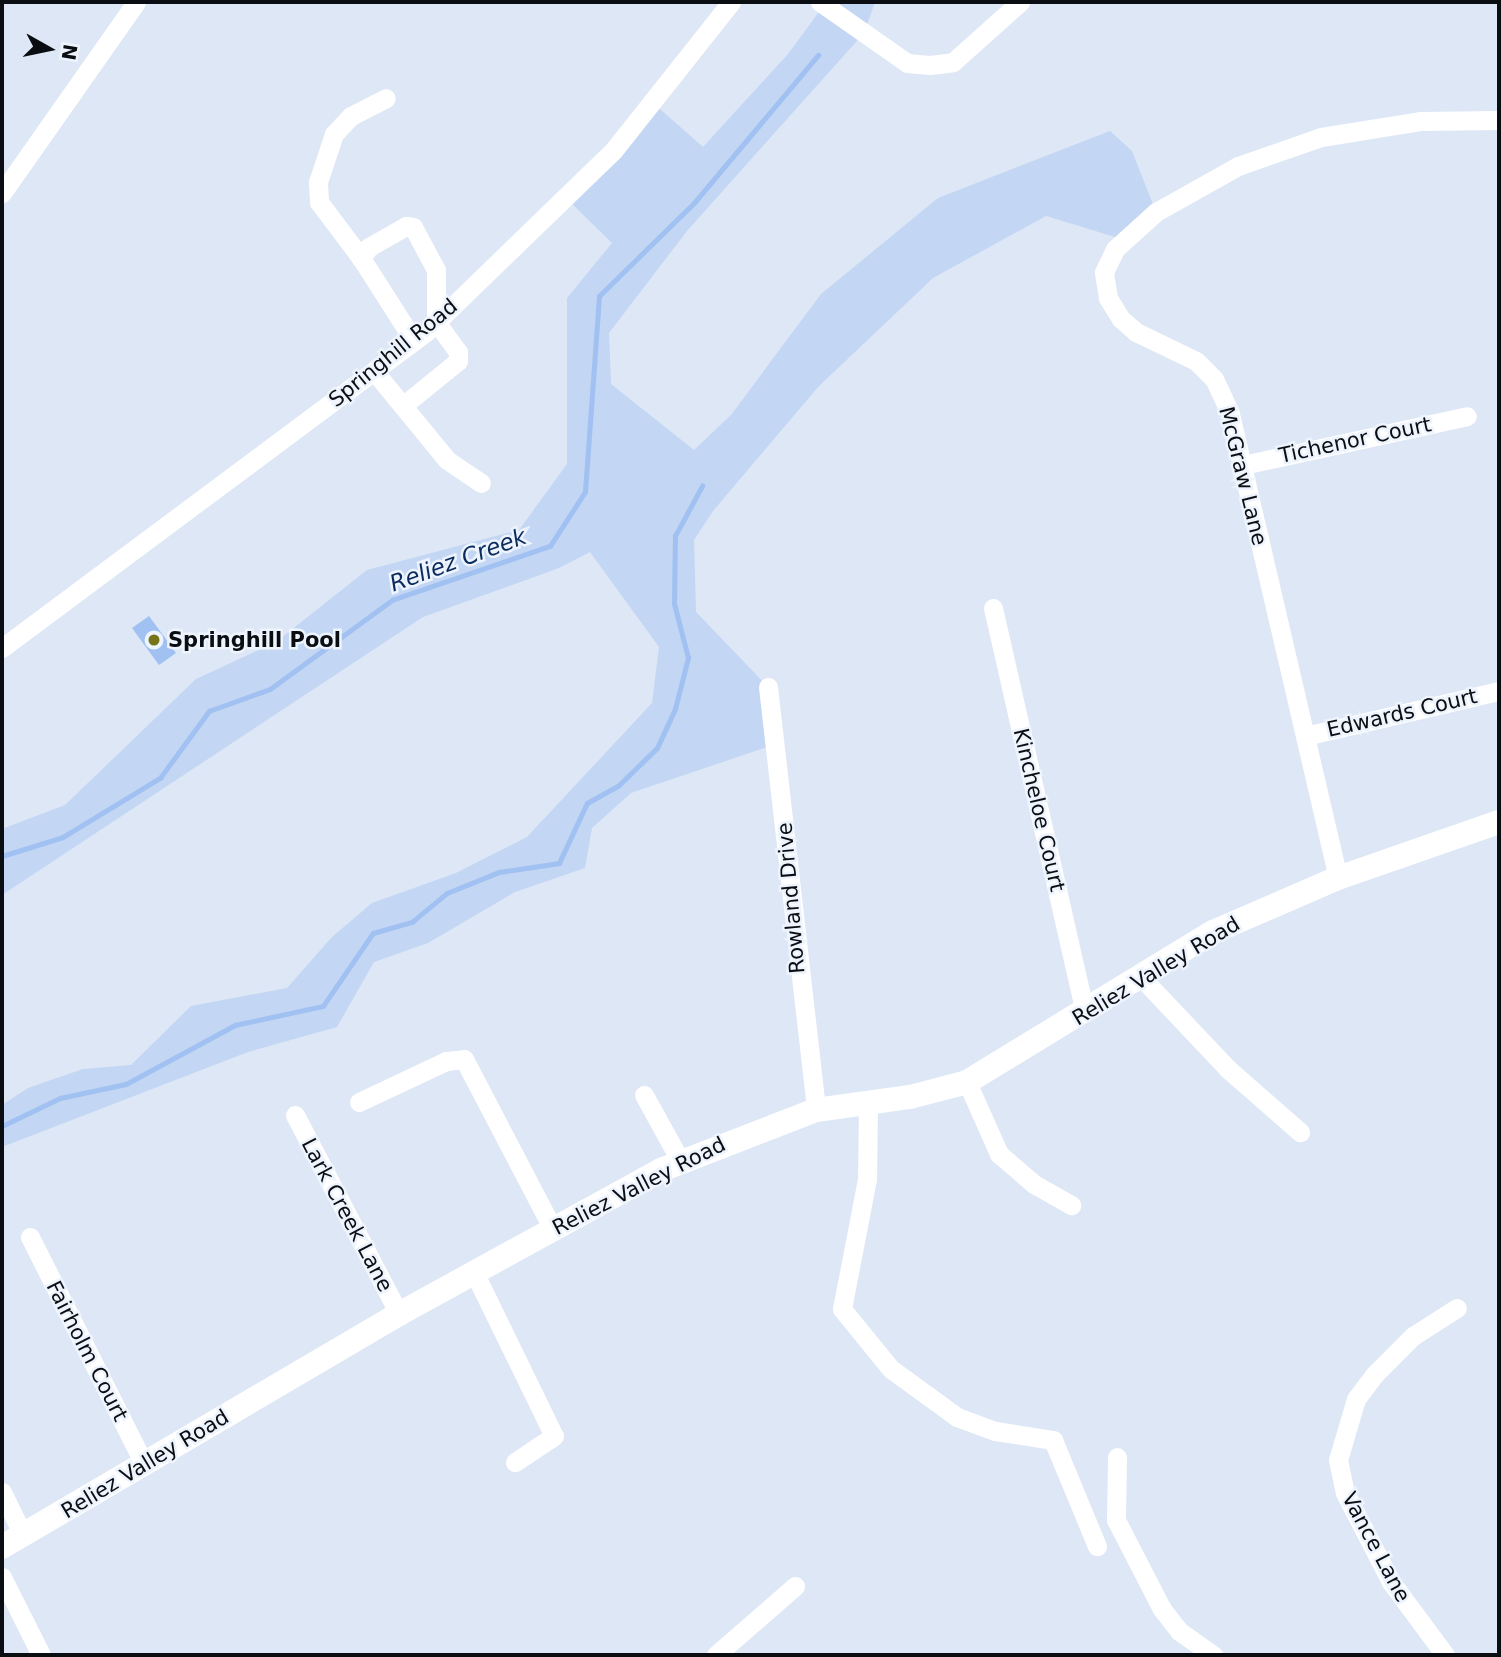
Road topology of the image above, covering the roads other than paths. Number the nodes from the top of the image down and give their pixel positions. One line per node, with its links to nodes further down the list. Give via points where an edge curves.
1 (136, 2): 7 (street)
2 (731, 2): 9 (street, Springhill Road, via 613,151)
3 (820, 2): 4 (street, via 907,62 930,65 953,62)
4 (1020, 2)
5 (386, 98): 8 (street, via 351,116 334,134 318,182 319,202)
6 (1499, 120): 14 (street, McGraw Lane, via 1420,121 1321,137 1238,166 1156,212 1115,249 1104,272 1108,298 1136,332 1195,361 1214,379 1230,413)
7 (2, 193)
8 (361, 258): 9 (street, via 369,247 406,226 413,227 439,278); 10 (street)
9 (436, 322): 10 (street, Springhill Road); 12 (street, via 452,338 458,361)
10 (414, 341): 11 (street, Springhill Road)
11 (374, 371): 12 (street); 17 (street, Springhill Road)
12 (405, 404): 15 (street, via 447,460)
13 (1467, 416): 14 (street, Tichenor Court)
14 (1243, 465): 20 (street, McGraw Lane)
15 (481, 483)
16 (993, 608): 24 (street, Kincheloe Court)
17 (2, 648)
18 (768, 687): 29 (street, Rowland Drive)
19 (1499, 691): 20 (street, Edwards Court)
20 (1305, 736): 22 (street, McGraw Lane)
21 (1499, 822): 22 (main road, Reliez Valley Road)
22 (1338, 878): 23 (main road, Reliez Valley Road, via 1213,932)
23 (1140, 977): 24 (main road, Reliez Valley Road); 31 (street, via 1228,1069)
24 (1085, 1012): 25 (main road, Reliez Valley Road)
25 (967, 1082): 28 (main road, Reliez Valley Road); 33 (street, via 999,1154 1034,1184)
26 (644, 1095): 32 (street)
27 (359, 1102): 34 (street, via 446,1061 464,1059)
28 (868, 1102): 29 (main road, Reliez Valley Road); 44 (street, via 867,1179 842,1309 891,1369 957,1417 995,1432 1053,1440)
29 (816, 1110): 32 (main road, Reliez Valley Road)
30 (295, 1115): 38 (street, Lark Creek Lane)
31 (1300, 1132)
32 (681, 1161): 34 (main road, Reliez Valley Road)
33 (1070, 1205)
34 (553, 1229): 36 (main road, Reliez Valley Road)
35 (30, 1237): 41 (street, Fairholm Court)
36 (474, 1272): 38 (main road, Reliez Valley Road); 40 (street, via 554,1436)
37 (1457, 1308): 50 (street, Vance Lane, via 1413,1336 1374,1374 1356,1399 1338,1460 1345,1493 1391,1582)
38 (399, 1314): 41 (main road, Reliez Valley Road)
39 (1117, 1457): 49 (street, via 1116,1520 1162,1609 1179,1631)
40 (515, 1462)
41 (144, 1464): 43 (main road, Reliez Valley Road)
42 (2, 1492): 43 (street)
43 (13, 1541)
44 (1097, 1546)
45 (2, 1577): 47 (street)
46 (795, 1586): 48 (street)
47 (41, 1655)
48 (716, 1655)
49 (1213, 1655)
50 (1445, 1655)

